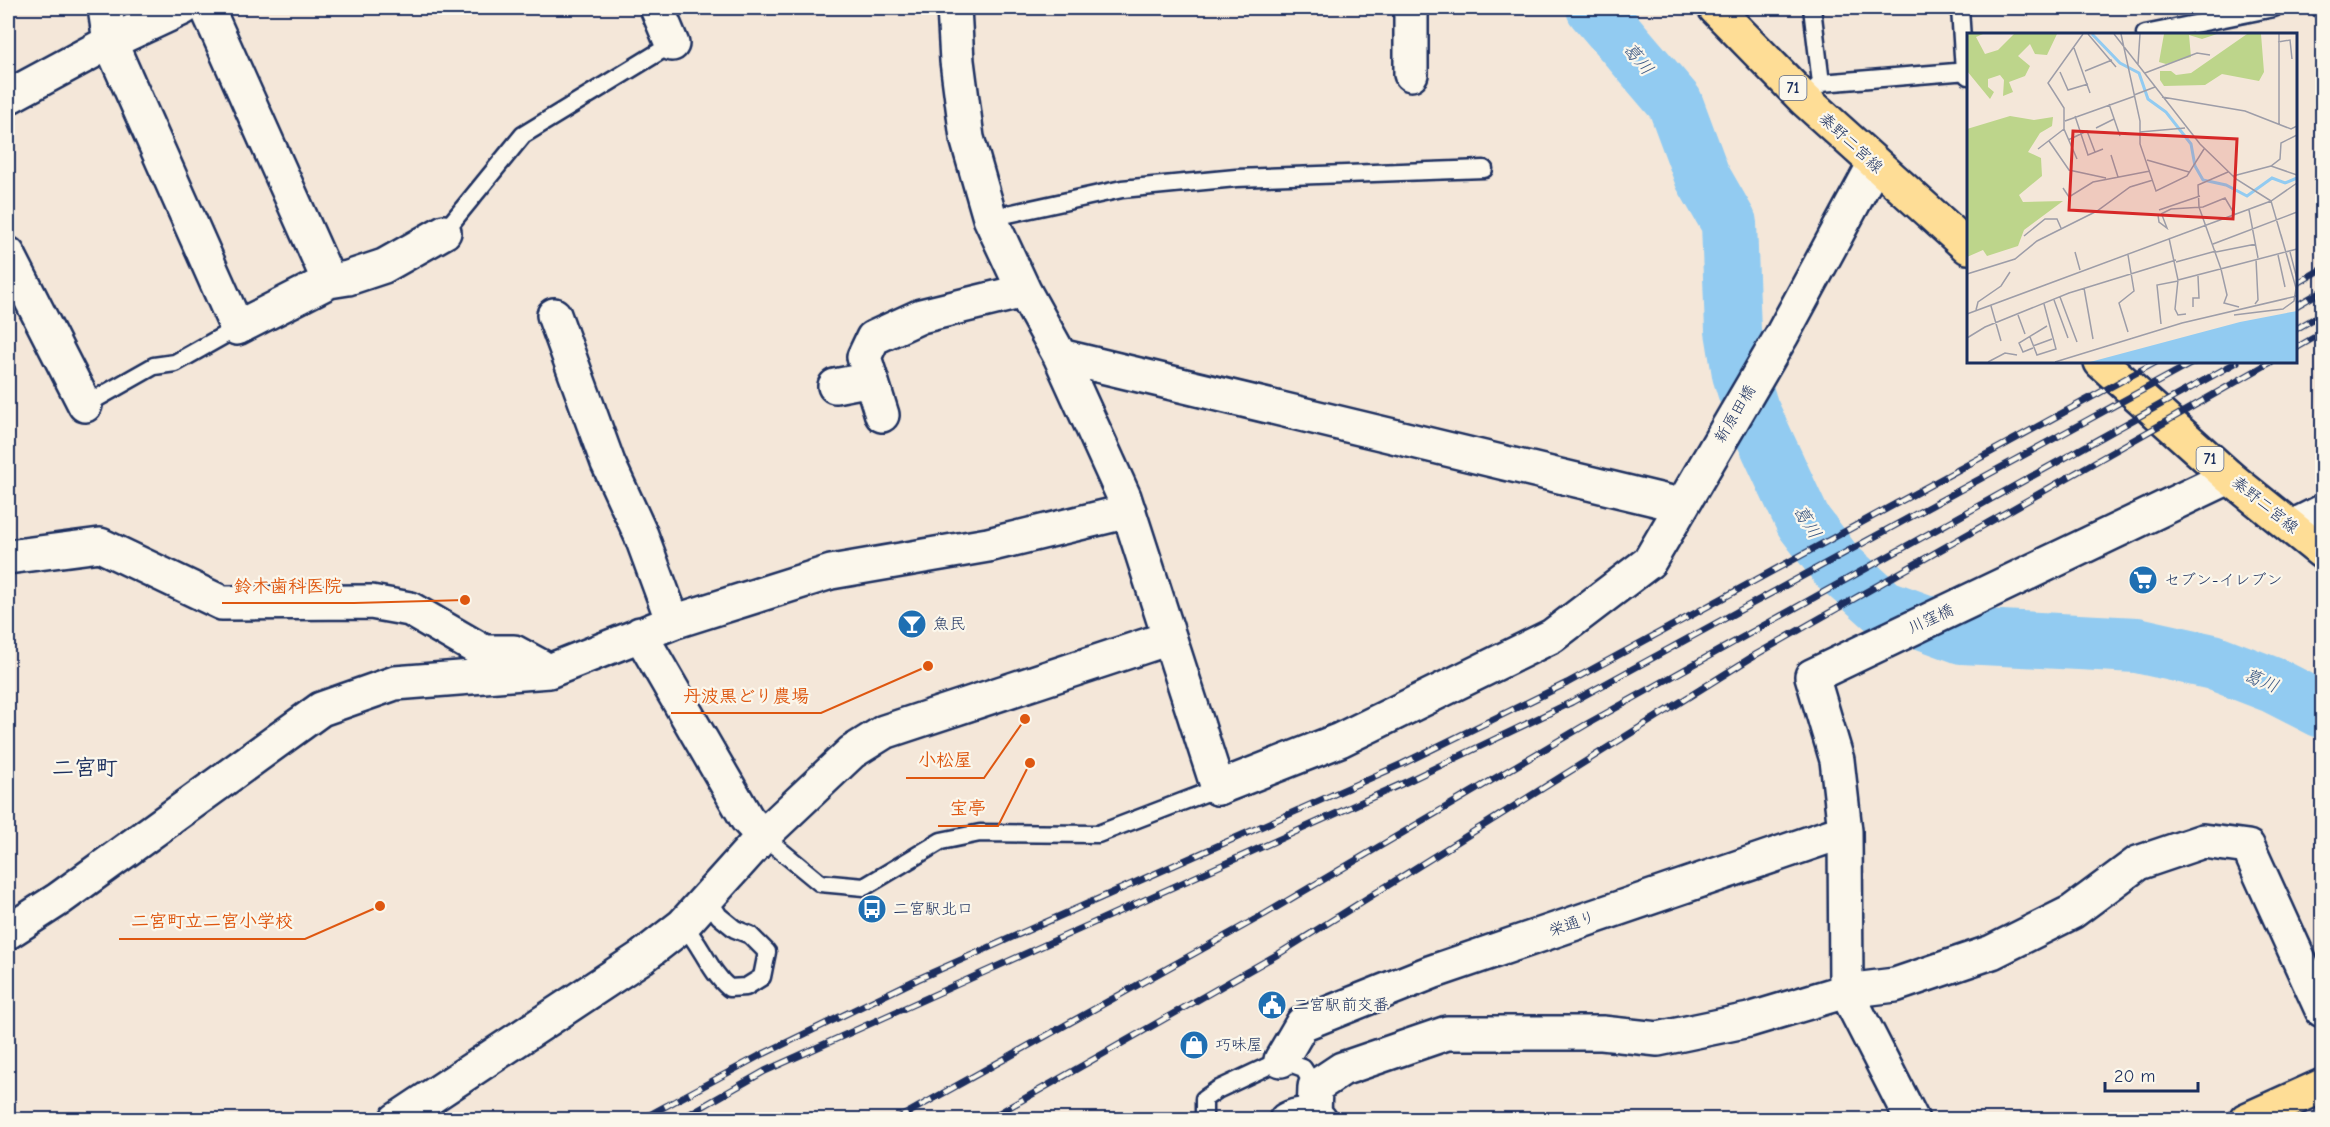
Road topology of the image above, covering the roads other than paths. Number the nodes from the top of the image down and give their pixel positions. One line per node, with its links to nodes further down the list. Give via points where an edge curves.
1 (105, 8): 12 (street)
2 (183, 8): 12 (street)
3 (207, 8): 24 (street)
4 (657, 8): 13 (street)
5 (954, 8): 20 (street, via 967,138)
6 (1411, 8): 15 (street)
7 (1715, 8): 16 (main road, 秦野二宮線 / 71)
8 (1812, 8): 16 (lane)
9 (1960, 8): 14 (lane)
10 (2274, 8): 11 (lane)
11 (2150, 33)
12 (110, 42): 17 (street); 27 (street)
13 (672, 44): 21 (lane, via 523,135)
14 (1967, 73): 16 (lane)
15 (1411, 74)
16 (1813, 92): 18 (main road, 秦野二宮線 / 71)
17 (8, 97)
18 (1874, 165): 22 (main road, 秦野二宮線 / 71); 35 (street, 新原田橋, via 1782,335)
19 (1484, 169): 20 (lane, via 1236,178 1122,189)
20 (990, 218): 25 (street)
21 (444, 232): 24 (street, via 384,266)
22 (1967, 246)
23 (8, 254): 32 (street)
24 (329, 281): 27 (street)
25 (1024, 291): 28 (street); 30 (street, via 921,316 873,338 864,357)
26 (554, 315): 41 (street, via 608,463 641,535)
27 (237, 328): 32 (lane, via 175,363 154,366)
28 (1060, 356): 35 (street); 36 (street)
29 (2102, 363): 34 (main road, 秦野二宮線 / 71)
30 (871, 379): 31 (street); 33 (street)
31 (835, 386)
32 (85, 405)
33 (882, 415)
34 (2229, 477): 38 (main road, 秦野二宮線 / 71); 46 (street, 川窪橋, via 1812,676 1837,760)
35 (1684, 499): 45 (street, 新原田橋, via 1649,562 1552,636 1340,740)
36 (1129, 510): 41 (street, via 988,545 831,572); 43 (street)
37 (2322, 512): 38 (street)
38 (2292, 527): 39 (main road, 秦野二宮線 / 71)
39 (2322, 552)
40 (8, 557): 44 (street, via 100,545 222,603 372,602 410,609 484,652 514,652)
41 (673, 622): 42 (street)
42 (640, 634): 44 (street); 47 (street, via 747,819)
43 (1169, 638): 45 (street); 47 (street, via 884,732 852,752)
44 (549, 671): 50 (street, via 395,683 321,709)
45 (1218, 788): 47 (lane, via 1098,834 980,833 940,841 864,887 820,883)
46 (1845, 831): 51 (street); 53 (street, 栄通り, via 1432,972 1302,1024)
47 (763, 836): 48 (street)
48 (707, 897): 49 (street); 49 (lane, via 719,916 750,935 767,952 762,977 746,987 729,988 716,977 697,939)
49 (683, 925): 56 (street, via 642,957)
50 (8, 932)
51 (1846, 991): 52 (street, via 1895,985 1992,952 2072,912 2138,863 2203,841 2248,847); 55 (street, via 1749,1020 1658,1039 1602,1033 1447,1033 1342,1069); 58 (street)
52 (2322, 1010)
53 (1281, 1060): 55 (lane, via 1303,1068); 57 (lane, via 1204,1099)
54 (2322, 1086): 59 (main road)
55 (1309, 1110)
56 (396, 1119)
57 (1204, 1119)
58 (1912, 1119)
59 (2246, 1119)

